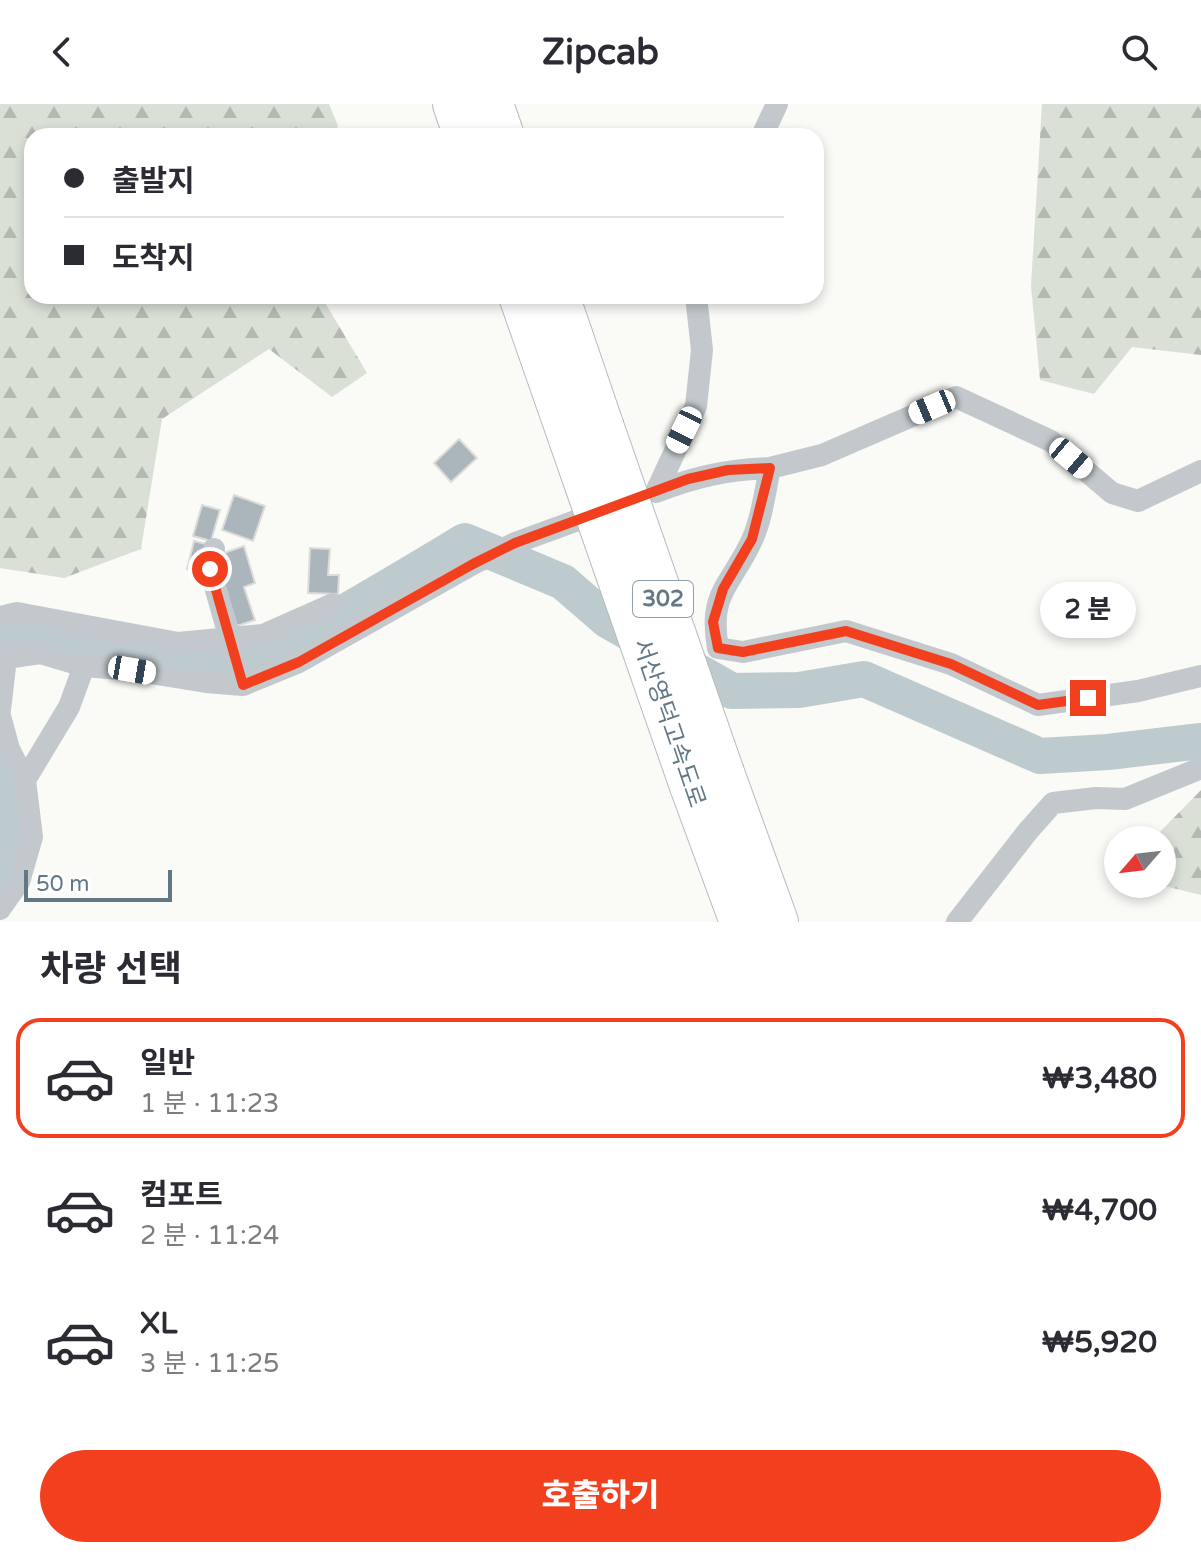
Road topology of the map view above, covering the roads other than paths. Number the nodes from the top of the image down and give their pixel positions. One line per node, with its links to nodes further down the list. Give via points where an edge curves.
1 (454, 104): 4 (highway)
2 (492, 104): 5 (highway)
3 (777, 104): 6 (street)
4 (462, 128)
5 (500, 128)
6 (766, 128)
7 (524, 304): 10 (highway, 서산영덕고속도로 / 302)
8 (560, 304): 10 (highway, 서산영덕고속도로 / 302)
9 (697, 304): 13 (street, via 702,350 696,406)
10 (586, 432): 26 (highway, 서산영덕고속도로 / 302, bridge)
11 (770, 468): 12 (street, via 822,455 956,397 1051,441 1112,493 1138,501); 13 (street, via 728,470); 20 (street, via 752,539 723,589 713,622 718,648 743,652 846,631 951,664 1038,705)
12 (1201, 471)
13 (656, 492): 21 (street, via 515,543 299,662)
14 (214, 549): 17 (street, via 210,569)
15 (333, 604): 17 (street, via 263,635)
16 (0, 617): 17 (street, via 17,613 178,643)
17 (230, 640): 21 (street)
18 (3, 656): 19 (street, via 40,653); 22 (street)
19 (84, 666): 21 (street); 25 (street, via 69,707)
20 (1201, 676)
21 (243, 684)
22 (0, 710)
23 (0, 716): 25 (street)
24 (1201, 768): 30 (street, via 1125,799 1053,803)
25 (25, 780): 27 (street, via 32,837 19,882)
26 (707, 780): 28 (highway, 서산영덕고속도로 / 302); 29 (highway, 서산영덕고속도로 / 302)
27 (0, 909)
28 (741, 922)
29 (777, 922)
30 (957, 922)

